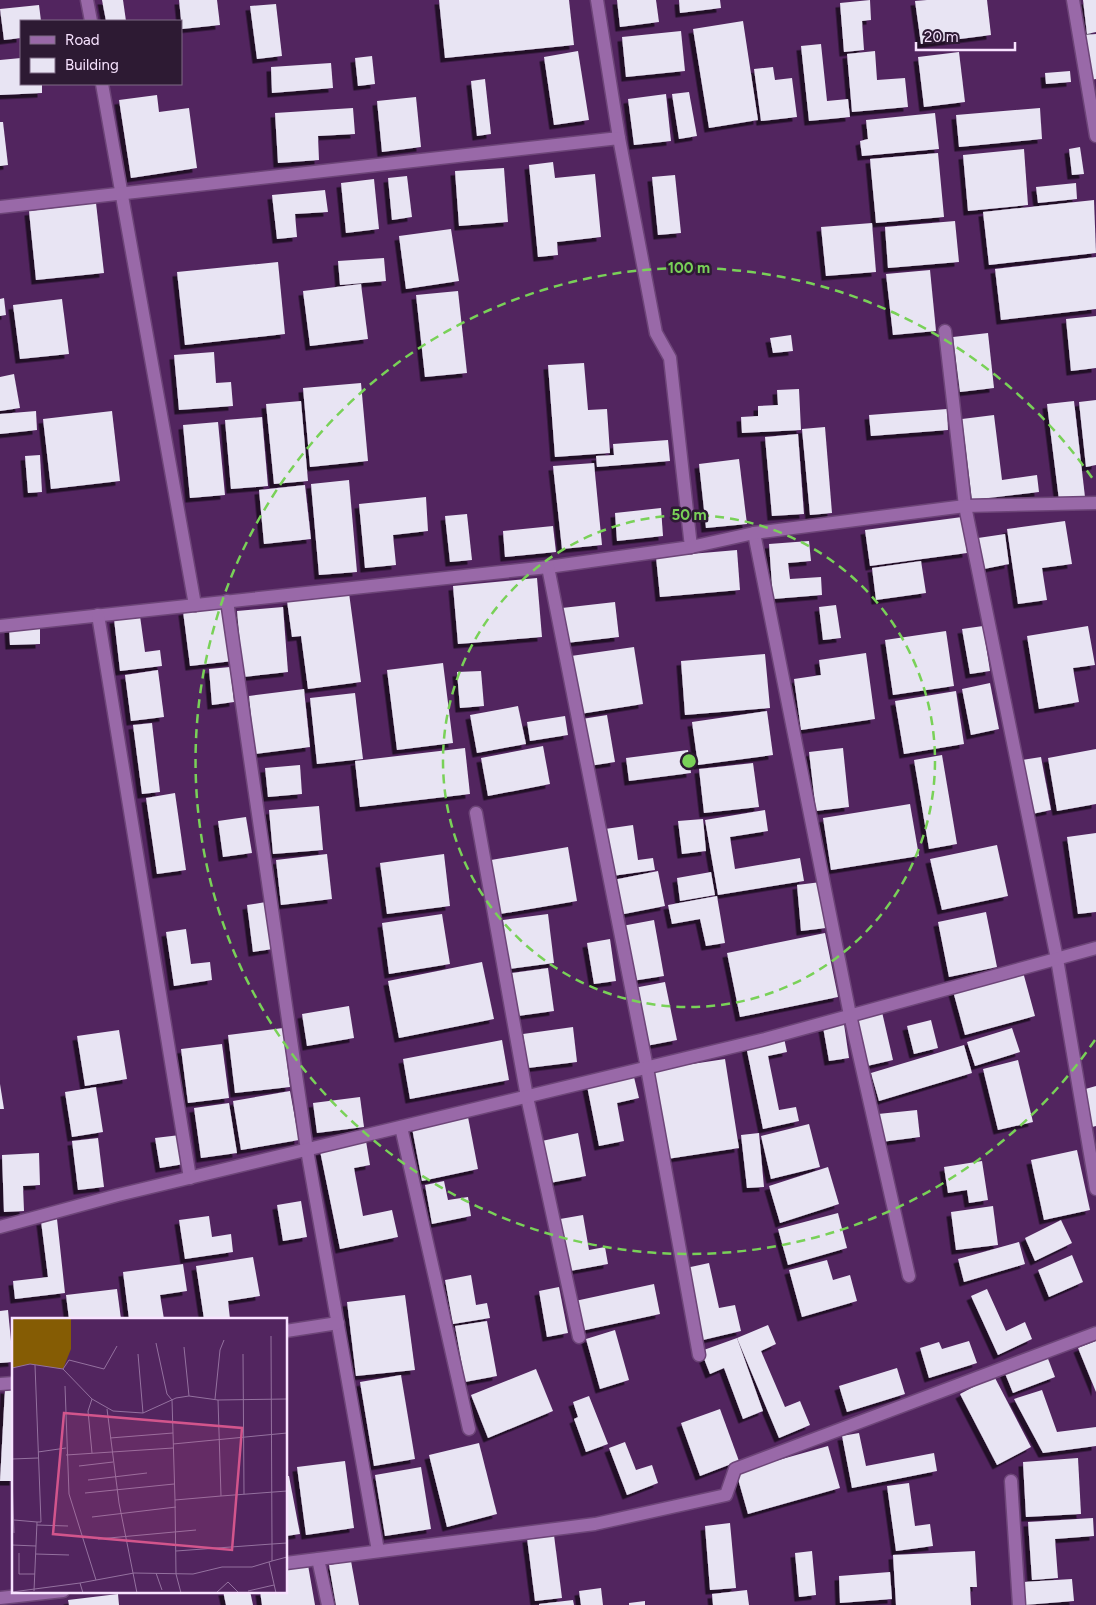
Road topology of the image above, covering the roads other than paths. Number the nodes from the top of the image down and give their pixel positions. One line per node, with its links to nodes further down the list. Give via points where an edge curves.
1 (88, 0): 4 (street)
2 (597, 0): 7 (street)
3 (1073, 0): 6 (street)
4 (91, 20)
5 (102, 85): 8 (street)
6 (1096, 136)
7 (619, 138): 8 (street); 14 (street, via 656,333 670,358)
8 (122, 192): 9 (street); 17 (street)
9 (0, 207)
10 (945, 330): 12 (street)
11 (1096, 503): 12 (street)
12 (965, 506): 13 (street); 22 (street)
13 (754, 533): 14 (street); 23 (street)
14 (691, 547): 15 (street)
15 (548, 567): 16 (street); 24 (street)
16 (227, 601): 17 (street); 27 (street)
17 (195, 604): 18 (street)
18 (98, 615): 19 (street); 28 (street)
19 (0, 626)
20 (476, 813): 25 (street)
21 (1096, 948): 22 (street)
22 (1057, 959): 23 (street); 29 (street)
23 (850, 1015): 24 (street); 31 (street)
24 (647, 1068): 25 (street); 36 (street)
25 (527, 1097): 26 (street); 35 (street)
26 (401, 1128): 27 (street); 37 (street)
27 (307, 1150): 28 (street); 32 (street)
28 (190, 1178): 30 (street)
29 (1096, 1189)
30 (0, 1227)
31 (909, 1276)
32 (338, 1323): 33 (street); 39 (street)
33 (288, 1331)
34 (1096, 1333): 39 (street, via 735,1468 726,1495 595,1524)
35 (579, 1336)
36 (699, 1355)
37 (469, 1429)
38 (1011, 1481): 45 (street)
39 (378, 1552): 40 (street)
40 (318, 1559): 41 (street); 44 (street)
41 (288, 1563)
42 (54, 1592): 43 (street)
43 (0, 1598)
44 (328, 1605)
45 (1019, 1605)

